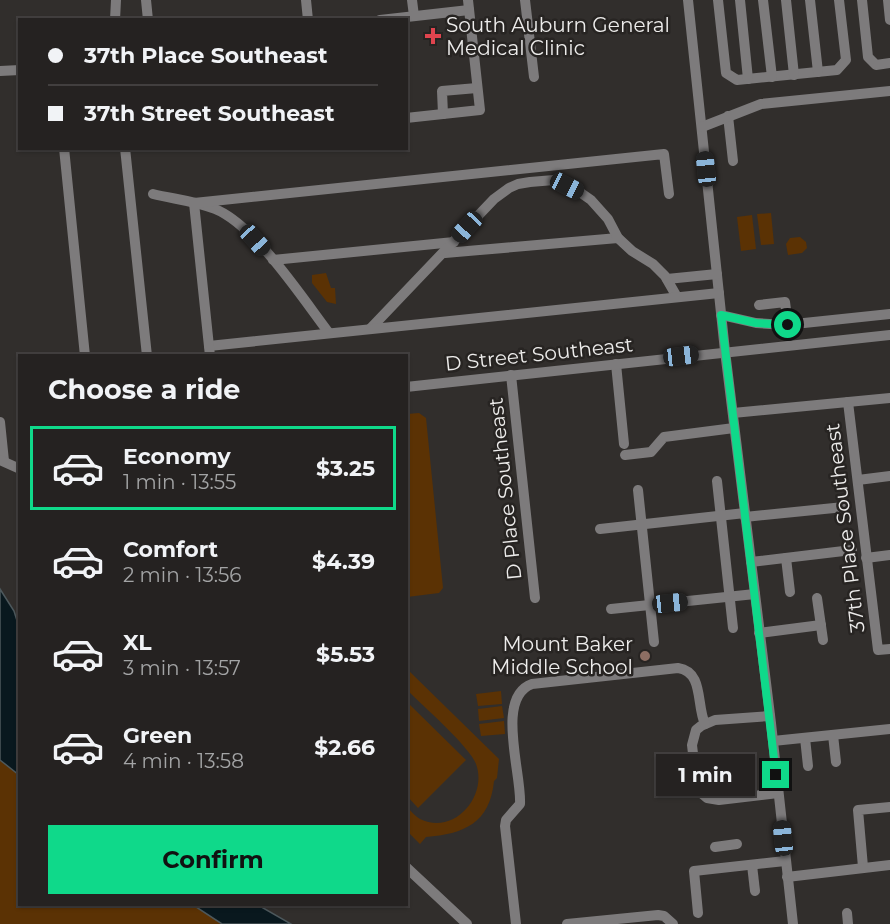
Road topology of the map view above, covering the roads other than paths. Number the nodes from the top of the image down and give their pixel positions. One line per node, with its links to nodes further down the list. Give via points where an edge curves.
1 (146, 0): 16 (street)
2 (306, 0): 17 (street)
3 (412, 0): 15 (street)
4 (525, 0): 26 (street)
5 (688, 0): 33 (street)
6 (718, 0): 27 (street, via 726,73 737,80)
7 (740, 0): 27 (street)
8 (763, 0): 25 (street)
9 (786, 0): 24 (street)
10 (810, 0): 23 (street)
11 (839, 0): 23 (street, via 846,60 837,70)
12 (862, 0): 20 (street, via 868,57 876,65)
13 (888, 0): 19 (street)
14 (469, 5): 15 (street); 28 (street)
15 (414, 16): 18 (street)
16 (148, 18)
17 (309, 18)
18 (397, 18)
19 (890, 20)
20 (890, 63)
21 (18, 70): 22 (street)
22 (0, 71)
23 (818, 72): 24 (street)
24 (794, 75): 25 (street)
25 (771, 77): 27 (street)
26 (534, 78)
27 (748, 79)
28 (477, 88): 30 (street, via 441,91); 30 (street, via 480,110)
29 (890, 91): 31 (street, via 761,104)
30 (443, 114): 32 (street)
31 (728, 116): 33 (street); 36 (street)
32 (408, 118)
33 (702, 127): 46 (street)
34 (64, 150): 59 (street)
35 (125, 150): 60 (street)
36 (733, 161)
37 (553, 166): 38 (street); 40 (street, via 664,154); 41 (street)
38 (554, 180): 42 (street, via 591,200); 43 (street, via 518,183 509,188)
39 (153, 194): 41 (street)
40 (669, 194)
41 (194, 203): 45 (street, via 226,214); 57 (street)
42 (618, 238): 44 (street); 47 (street)
43 (454, 242): 44 (street); 45 (street)
44 (445, 253): 54 (street)
45 (273, 260): 55 (street)
46 (717, 274): 47 (street); 48 (street)
47 (667, 279): 49 (street)
48 (718, 293): 49 (street); 51 (street)
49 (677, 297): 54 (street)
50 (759, 305): 53 (street, via 785,302)
51 (721, 315): 53 (street); 58 (street)
52 (890, 315): 53 (street)
53 (788, 325)
54 (370, 329): 55 (street)
55 (329, 333): 57 (street)
56 (890, 335): 58 (street, D Street Southeast)
57 (209, 351)
58 (725, 351): 61 (street, D Street Southeast); 66 (street)
59 (85, 354)
60 (147, 354)
61 (616, 364): 62 (street, D Street Southeast); 68 (street, via 624,450 651,452 664,437)
62 (511, 375): 63 (street, D Street Southeast); 88 (street, D Place Southeast)
63 (408, 387)
64 (890, 398): 65 (street)
65 (848, 402): 66 (street); 72 (street, 37th Place Southeast)
66 (733, 413): 68 (street)
67 (0, 422): 69 (street)
68 (734, 428): 76 (street)
69 (2, 460): 70 (street)
70 (18, 469)
71 (890, 477): 72 (street)
72 (858, 480): 83 (street, 37th Place Southeast)
73 (717, 481): 77 (street)
74 (638, 490): 78 (street)
75 (844, 507): 76 (street)
76 (745, 515): 77 (street); 84 (street)
77 (721, 516): 78 (street); 87 (street)
78 (641, 525): 79 (street); 90 (street)
79 (600, 529)
80 (852, 550): 82 (street)
81 (890, 555): 83 (street)
82 (786, 558): 84 (street); 85 (street)
83 (866, 558): 97 (street, 37th Place Southeast, via 878,650)
84 (751, 562): 86 (street)
85 (790, 592)
86 (755, 594): 87 (street); 94 (street)
87 (730, 597): 90 (street); 93 (street)
88 (534, 598)
89 (817, 598): 92 (street)
90 (650, 605): 91 (street); 96 (street)
91 (611, 609)
92 (821, 625): 94 (street); 95 (street)
93 (733, 628)
94 (759, 633): 98 (street)
95 (823, 640)
96 (654, 642)
97 (890, 649)
98 (770, 716): 99 (street); 103 (street)
99 (705, 724): 106 (street, via 694,735 692,746 701,794 719,800); 119 (street, via 695,677 678,668 532,684 522,690 512,712 520,804 505,826)
100 (890, 729): 101 (street)
101 (833, 735): 102 (street); 104 (street)
102 (805, 738): 103 (street); 105 (street)
103 (773, 741): 106 (street)
104 (836, 762)
105 (808, 766)
106 (778, 793): 109 (street)
107 (890, 807): 113 (street, via 858,810)
108 (715, 847): 112 (street, via 734,845)
109 (785, 861): 110 (street); 115 (street)
110 (752, 865): 112 (street); 116 (street)
111 (890, 865): 113 (street)
112 (733, 867): 117 (street, via 694,871)
113 (863, 867): 115 (street)
114 (408, 869): 118 (street)
115 (787, 877): 122 (street)
116 (755, 891)
117 (698, 913)
118 (467, 924)
119 (516, 924)
120 (567, 924): 121 (street, via 658,915)
121 (673, 924)
122 (793, 924)

